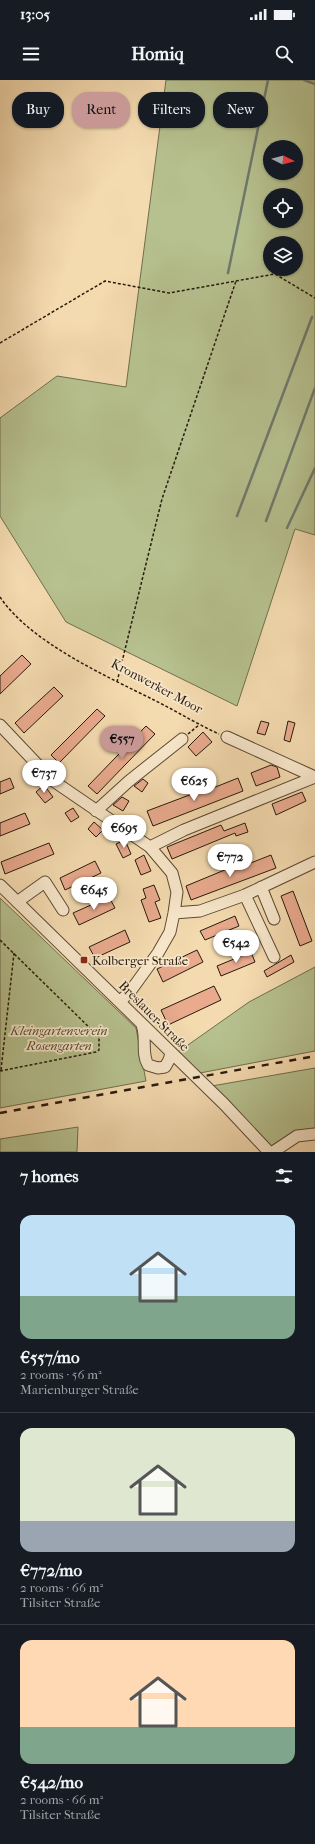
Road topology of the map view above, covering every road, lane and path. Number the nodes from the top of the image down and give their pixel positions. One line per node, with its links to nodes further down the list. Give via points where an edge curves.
1 (236, 281): 2 (path, via 276,274); 3 (path, via 169,293 105,281); 5 (path, via 162,500)
2 (315, 298)
3 (0, 343)
4 (0, 597): 5 (path, Kronwerker Moor, via 19,620 46,641)
5 (118, 682): 7 (path, Kronwerker Moor)
6 (0, 724): 11 (street, via 52,780)
7 (199, 724): 8 (path, Kronwerker Moor); 9 (path)
8 (227, 737): 10 (street)
9 (182, 739): 11 (street)
10 (315, 777): 12 (street, via 184,830)
11 (96, 811): 12 (street)
12 (150, 847): 19 (street, via 172,874 177,892)
13 (315, 862): 15 (street)
14 (0, 885): 17 (street, Breslauer Straße)
15 (261, 887): 16 (street); 20 (street)
16 (244, 895): 19 (street, via 200,911); 23 (street)
17 (17, 902): 18 (street, via 44,882); 24 (street, Breslauer Straße)
18 (63, 910)
19 (174, 913): 24 (street, via 170,932 158,953)
20 (274, 920)
21 (0, 940): 22 (path)
22 (14, 953): 27 (path); 27 (path, via 99,1037 100,1042 99,1050 96,1052)
23 (274, 957)
24 (120, 1002): 25 (street, Breslauer Straße)
25 (142, 1025): 26 (street, Breslauer Straße); 26 (street, via 148,1065 165,1067)
26 (171, 1053): 29 (street, Breslauer Straße)
27 (1, 1070)
28 (315, 1134): 30 (street, via 297,1136)
29 (269, 1152)
30 (273, 1152)

